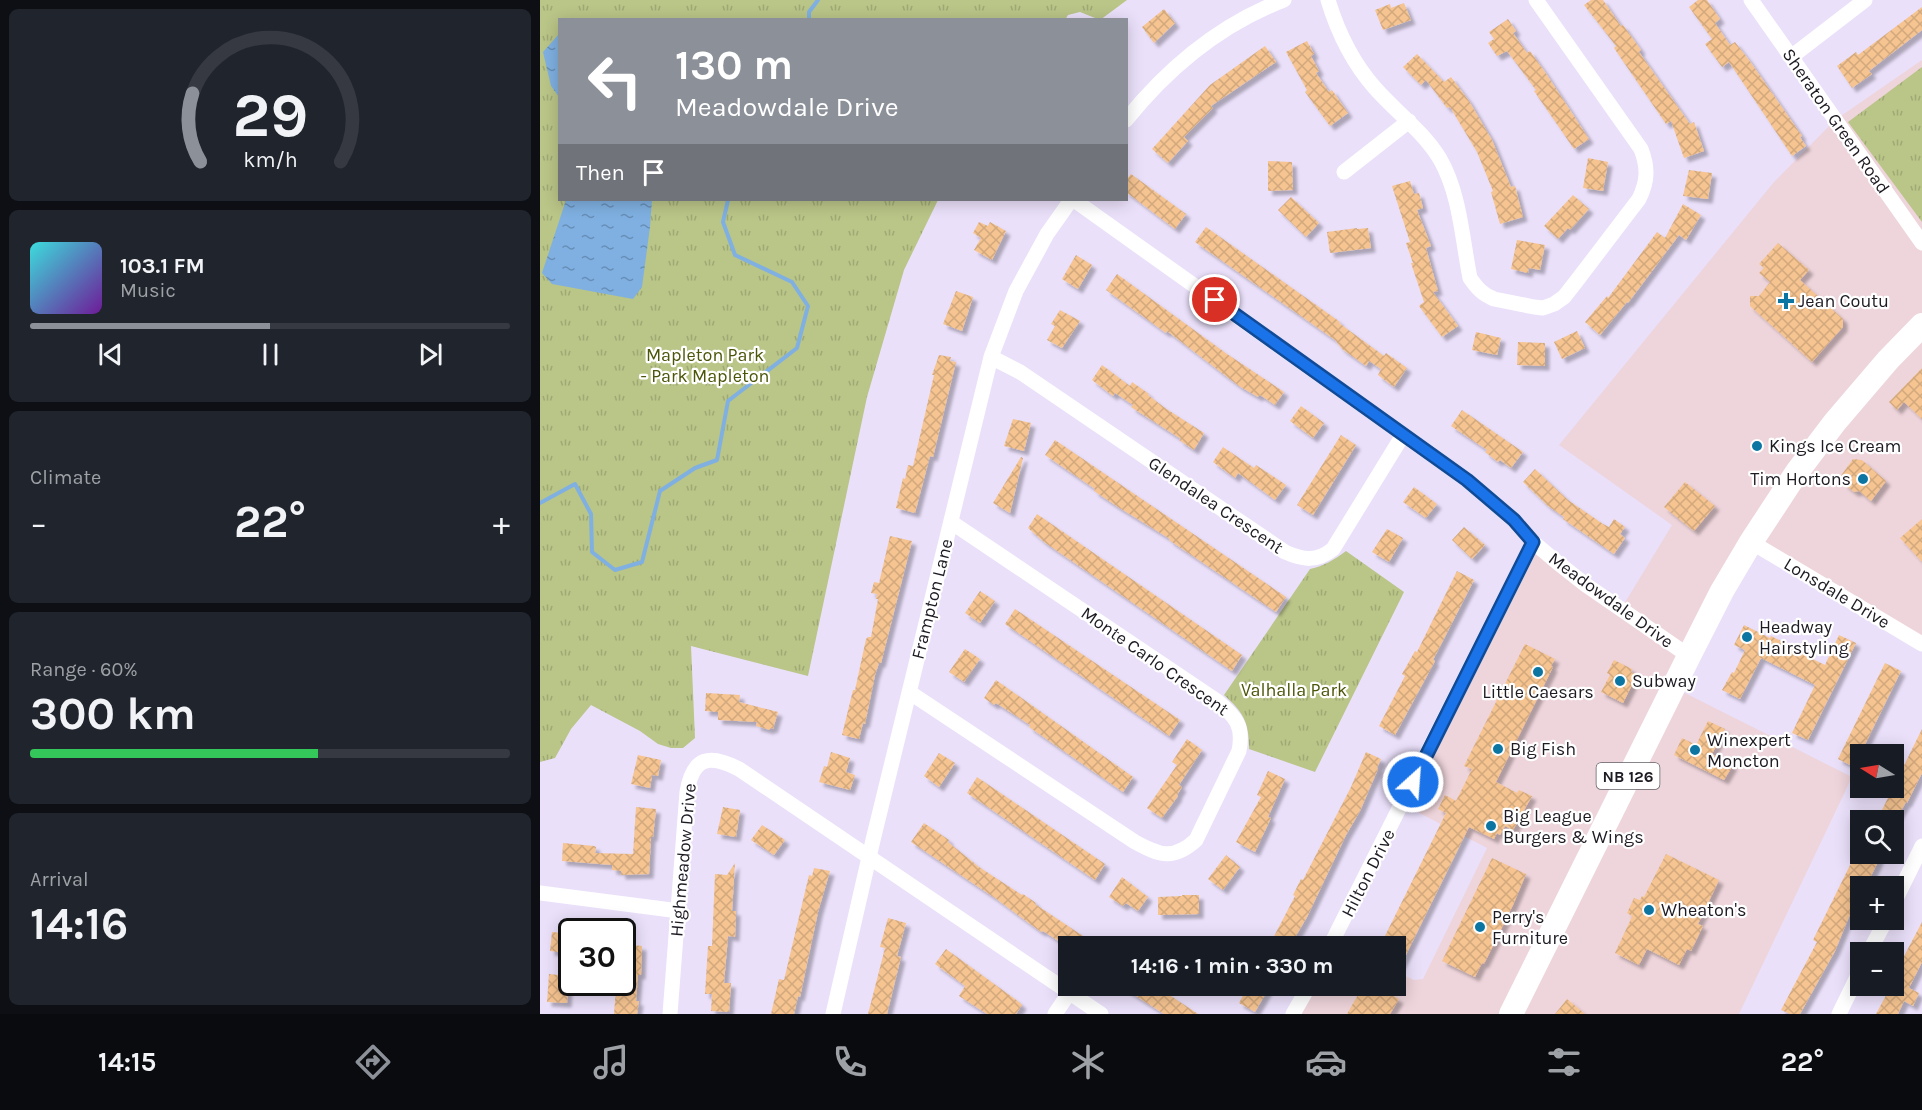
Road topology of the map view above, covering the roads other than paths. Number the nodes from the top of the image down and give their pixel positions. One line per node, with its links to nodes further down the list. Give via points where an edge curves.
1 (1284, 0): 7 (street, via 1226,29 1183,60)
2 (1328, 0): 8 (street, via 1351,56 1375,88)
3 (1536, 0): 8 (street, via 1641,149 1646,162 1647,177 1639,199 1564,297 1543,308 1494,299 1477,288 1470,278 1447,172)
4 (1750, 0): 6 (street, Sheraton Green Road)
5 (1865, 0): 6 (street)
6 (1791, 57): 12 (street, Sheraton Green Road)
7 (1128, 118)
8 (1409, 121): 9 (street)
9 (1344, 172)
10 (1072, 201): 14 (street, Frampton Lane, via 1047,234 1016,291)
11 (1074, 201): 15 (street, Meadowdale Drive)
12 (1922, 243)
13 (1922, 325): 18 (main road, NB 126, via 1834,422)
14 (991, 357): 15 (street, Glendalea Crescent, via 1020,372 1300,559 1317,558 1333,549); 16 (street, Frampton Lane)
15 (1403, 435): 17 (street, Meadowdale Drive, via 1467,480 1514,520)
16 (951, 522): 21 (street, Frampton Lane); 21 (street, Monte Carlo Crescent, via 1217,701 1232,713 1239,726 1239,752 1196,840 1185,850 1170,854 1154,852)
17 (1533, 542): 20 (street, Meadowdale Drive, via 1586,585); 27 (street, Hilton Drive)
18 (1751, 542): 19 (street, Lonsdale Drive); 20 (main road, NB 126)
19 (1922, 644)
20 (1689, 656): 38 (main road, NB 126)
21 (909, 692): 23 (street, Frampton Lane)
22 (1922, 846): 24 (street)
23 (869, 857): 26 (street, Highmeadow Drive, via 739,769 723,760 710,759 697,766 689,777); 28 (street); 34 (street, Frampton Lane)
24 (1904, 883)
25 (540, 893): 26 (street)
26 (679, 911): 33 (street, Highmeadow Drive)
27 (1335, 936)
28 (1058, 986)
29 (1850, 991): 39 (street)
30 (1067, 996): 35 (street)
31 (1074, 996): 36 (street)
32 (1303, 996): 37 (street)
33 (670, 1014)
34 (833, 1014)
35 (1055, 1014)
36 (1101, 1014)
37 (1293, 1014)
38 (1511, 1014)
39 (1839, 1014)

